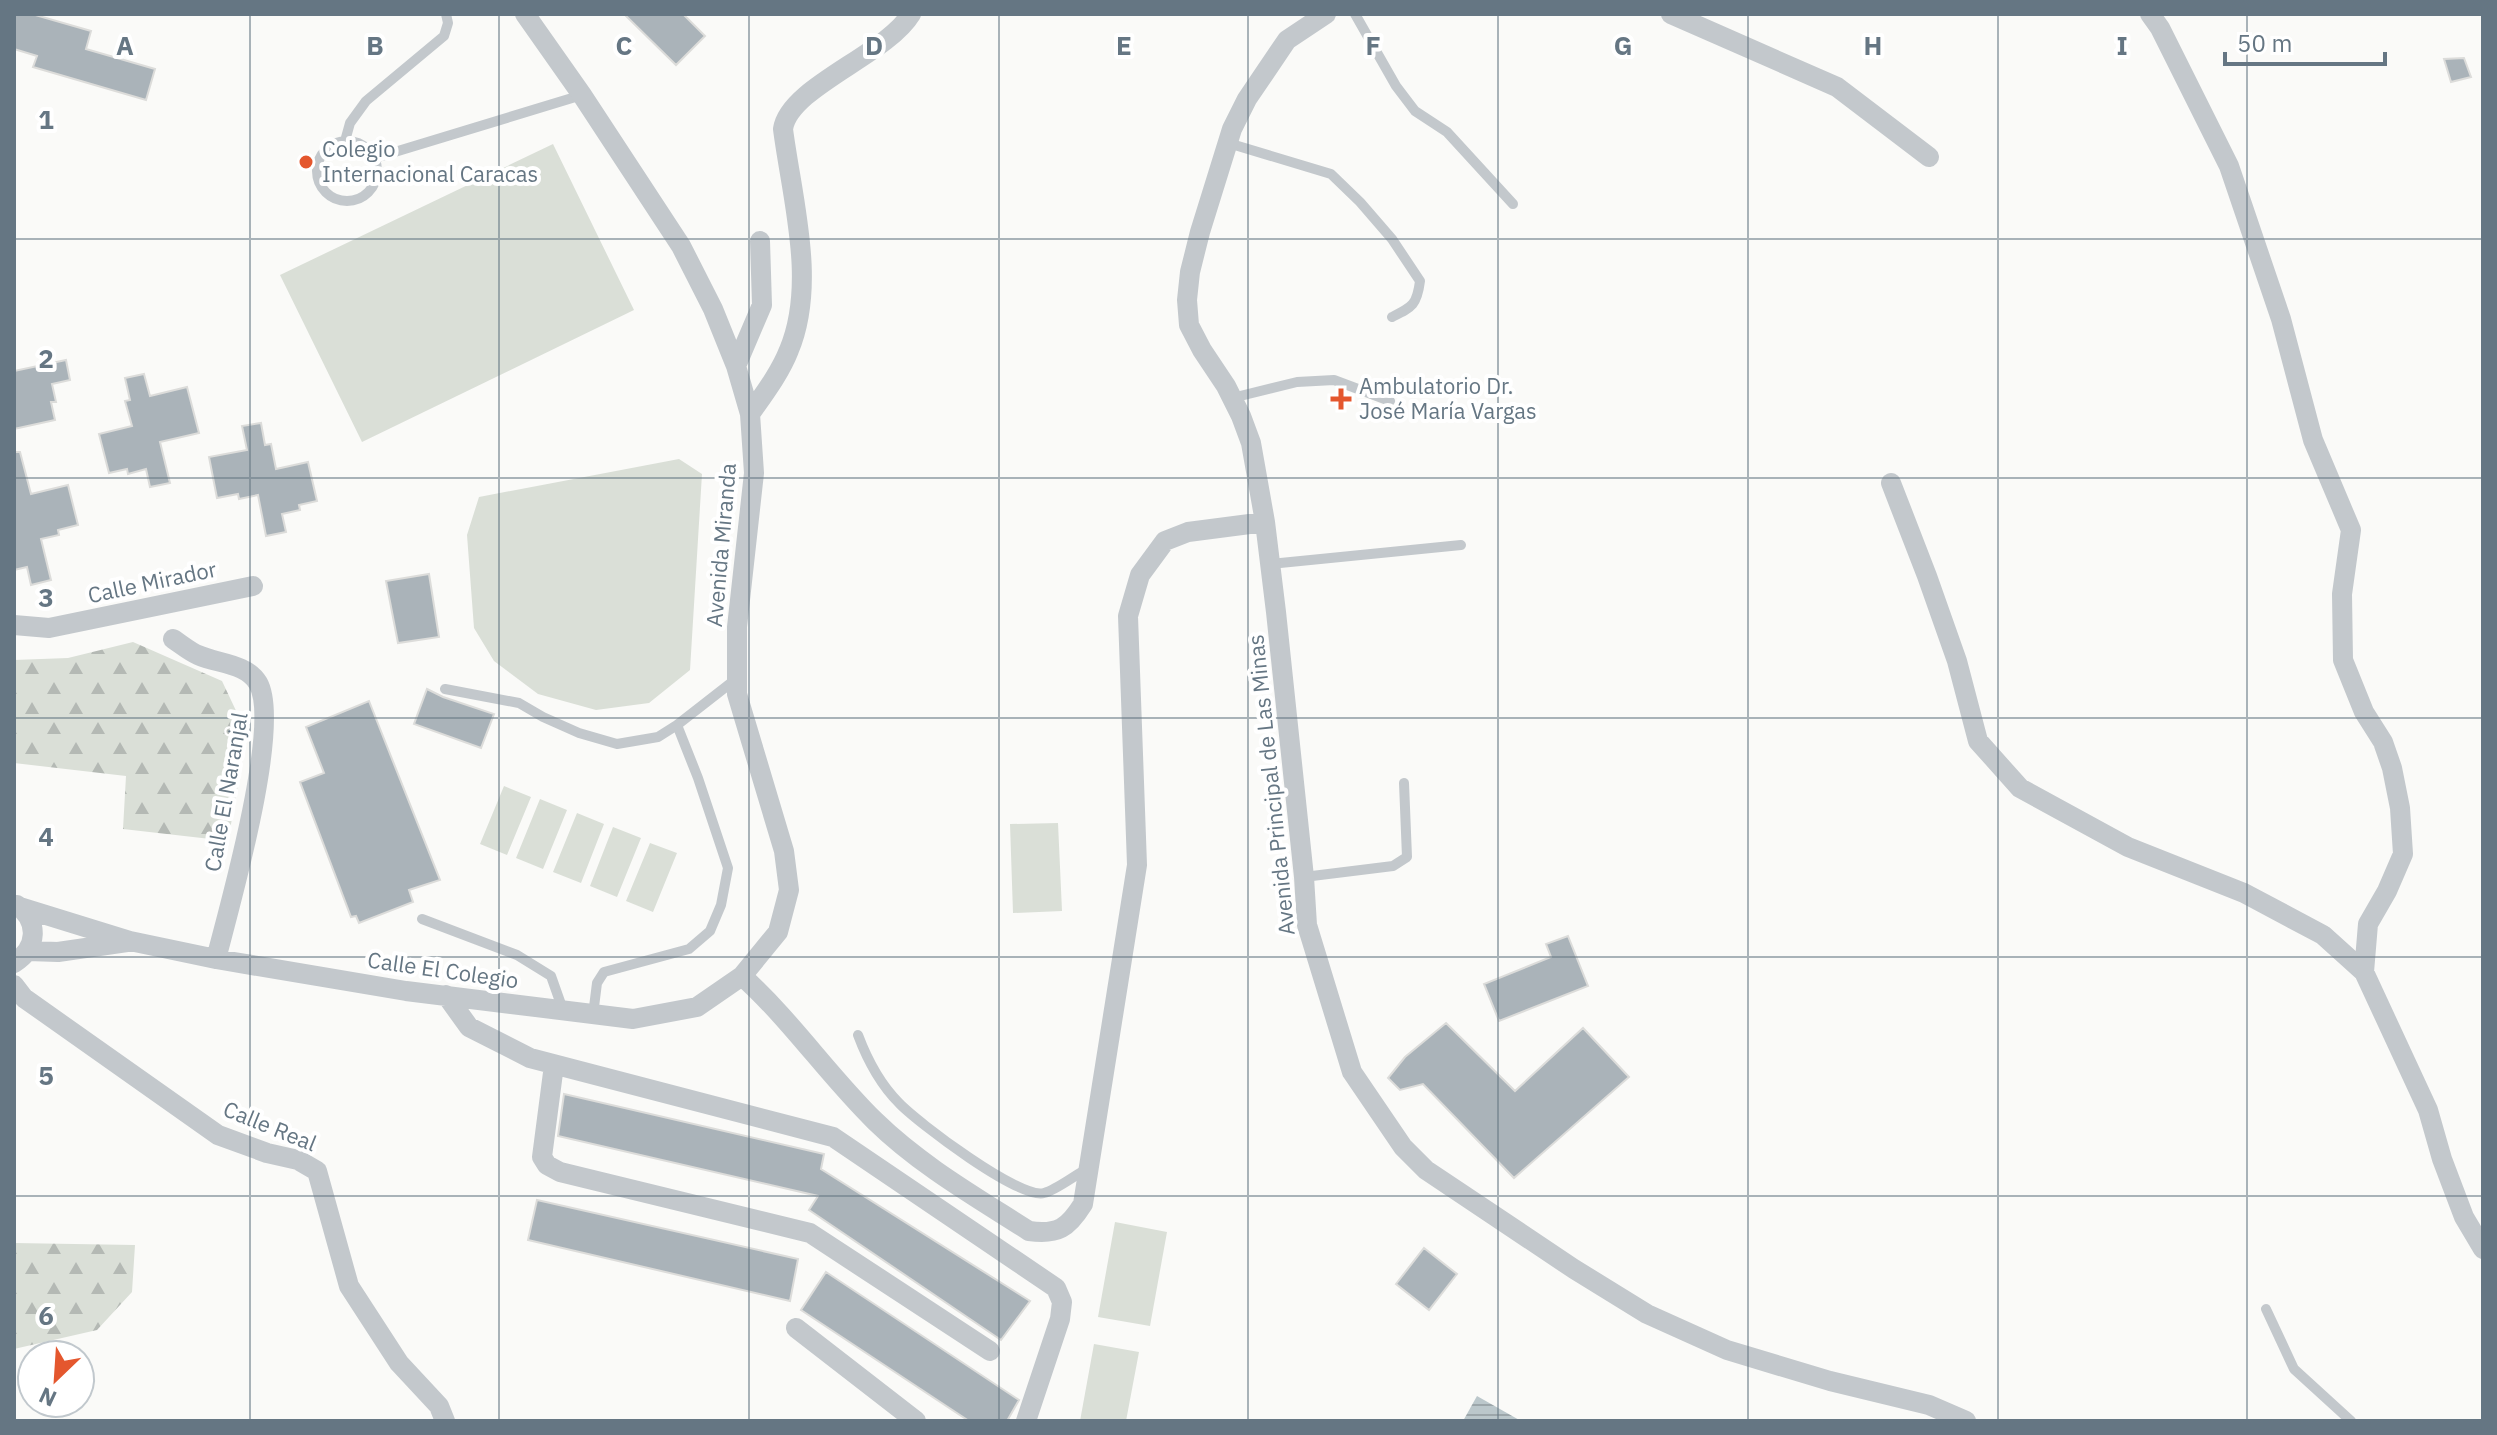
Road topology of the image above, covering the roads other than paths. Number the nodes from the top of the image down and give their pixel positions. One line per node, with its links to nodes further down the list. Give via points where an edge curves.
1 (446, 14): 9 (lane, via 444,36 366,101)
2 (525, 14): 8 (street, Avenida Miranda)
3 (911, 14): 19 (street, via 896,32 806,95 785,119 802,299 788,354)
4 (1326, 14): 10 (street, Avenida Principal de Las Minas, via 1287,40 1247,99)
5 (1355, 14): 13 (lane, via 1415,111 1447,132)
6 (1671, 14): 11 (street, via 1837,87)
7 (2150, 14): 37 (street, via 2229,166 2281,319 2313,440 2351,530 2342,594 2343,660 2392,768 2403,854 2368,924)
8 (582, 95): 12 (lane); 16 (street, Avenida Miranda, via 681,246)
9 (345, 141): 12 (lane, via 357,142); 12 (lane, via 324,151 316,174 327,194 337,200 361,199 370,191 376,181)
10 (1228, 143): 15 (lane, via 1331,174 1360,202 1420,281 1410,308); 17 (street, Avenida Principal de Las Minas, via 1200,232 1187,300 1189,325)
11 (1929, 157)
12 (375, 158)
13 (1513, 204)
14 (760, 241): 16 (street, via 762,305)
15 (1392, 317)
16 (736, 366): 19 (street, Avenida Miranda)
17 (1232, 398): 18 (lane, via 1297,382 1334,380); 21 (street, Avenida Principal de Las Minas, via 1251,443)
18 (1390, 401)
19 (750, 414): 27 (street, Avenida Miranda, via 754,473 737,627)
20 (1891, 483): 37 (street, via 1957,661 1978,741 2020,788 2128,847 2244,893 2323,935)
21 (1265, 522): 23 (street, Avenida Principal de Las Minas); 45 (street, via 1188,532 1165,541 1140,575 1128,616 1137,865)
22 (1461, 545): 23 (lane)
23 (1270, 564): 31 (street, Avenida Principal de Las Minas)
24 (253, 586): 25 (street, Calle Mirador, via 49,628)
25 (14, 625)
26 (173, 639): 36 (street, Calle El Naranjal, via 197,655 245,670 258,683 265,706 245,846)
27 (737, 678): 29 (lane); 38 (street, Avenida Miranda, via 737,694 784,851 789,890 778,932)
28 (445, 689): 29 (lane, via 519,703 579,733 617,744 658,737)
29 (677, 725): 42 (lane, via 728,868 721,905 710,931 689,949 604,972 597,983)
30 (1404, 783): 31 (lane, via 1407,857 1393,866)
31 (1304, 877): 53 (street, Avenida Principal de Las Minas, via 1307,925 1352,1072 1403,1147 1426,1170 1612,1293 1689,1334 1783,1368 1929,1405)
32 (17, 905): 34 (street, Calle El Colegio); 35 (street, Calle El Colegio, via 33,928)
33 (422, 919): 41 (lane, via 517,955 551,976)
34 (130, 941): 35 (street, Calle El Colegio); 36 (street, Calle El Colegio)
35 (21, 957)
36 (216, 959): 40 (street, Calle El Colegio)
37 (2364, 972): 46 (street, via 2428,1110 2464,1217)
38 (742, 976): 42 (street, Calle El Colegio, via 697,1007 633,1019); 45 (street, via 874,1121 919,1160 1029,1231 1048,1234 1071,1223 1083,1204)
39 (14, 985): 50 (street, Calle Real, via 24,998 218,1135 317,1171 349,1286)
40 (446, 995): 41 (street, Calle El Colegio); 44 (street, via 469,1027)
41 (564, 1011): 42 (street, Calle El Colegio)
42 (593, 1015)
43 (858, 1035): 45 (lane, via 868,1062 898,1103 988,1171 1031,1193 1044,1194)
44 (554, 1065): 49 (street, via 542,1157 547,1165 810,1233); 52 (street, via 833,1137 1056,1288 1062,1302 1060,1319)
45 (1089, 1168)
46 (2483, 1249)
47 (2266, 1309): 54 (lane, via 2294,1369)
48 (796, 1328): 51 (street)
49 (990, 1351)
50 (445, 1421)
51 (916, 1421)
52 (1026, 1421)
53 (1966, 1421)
54 (2351, 1421)

